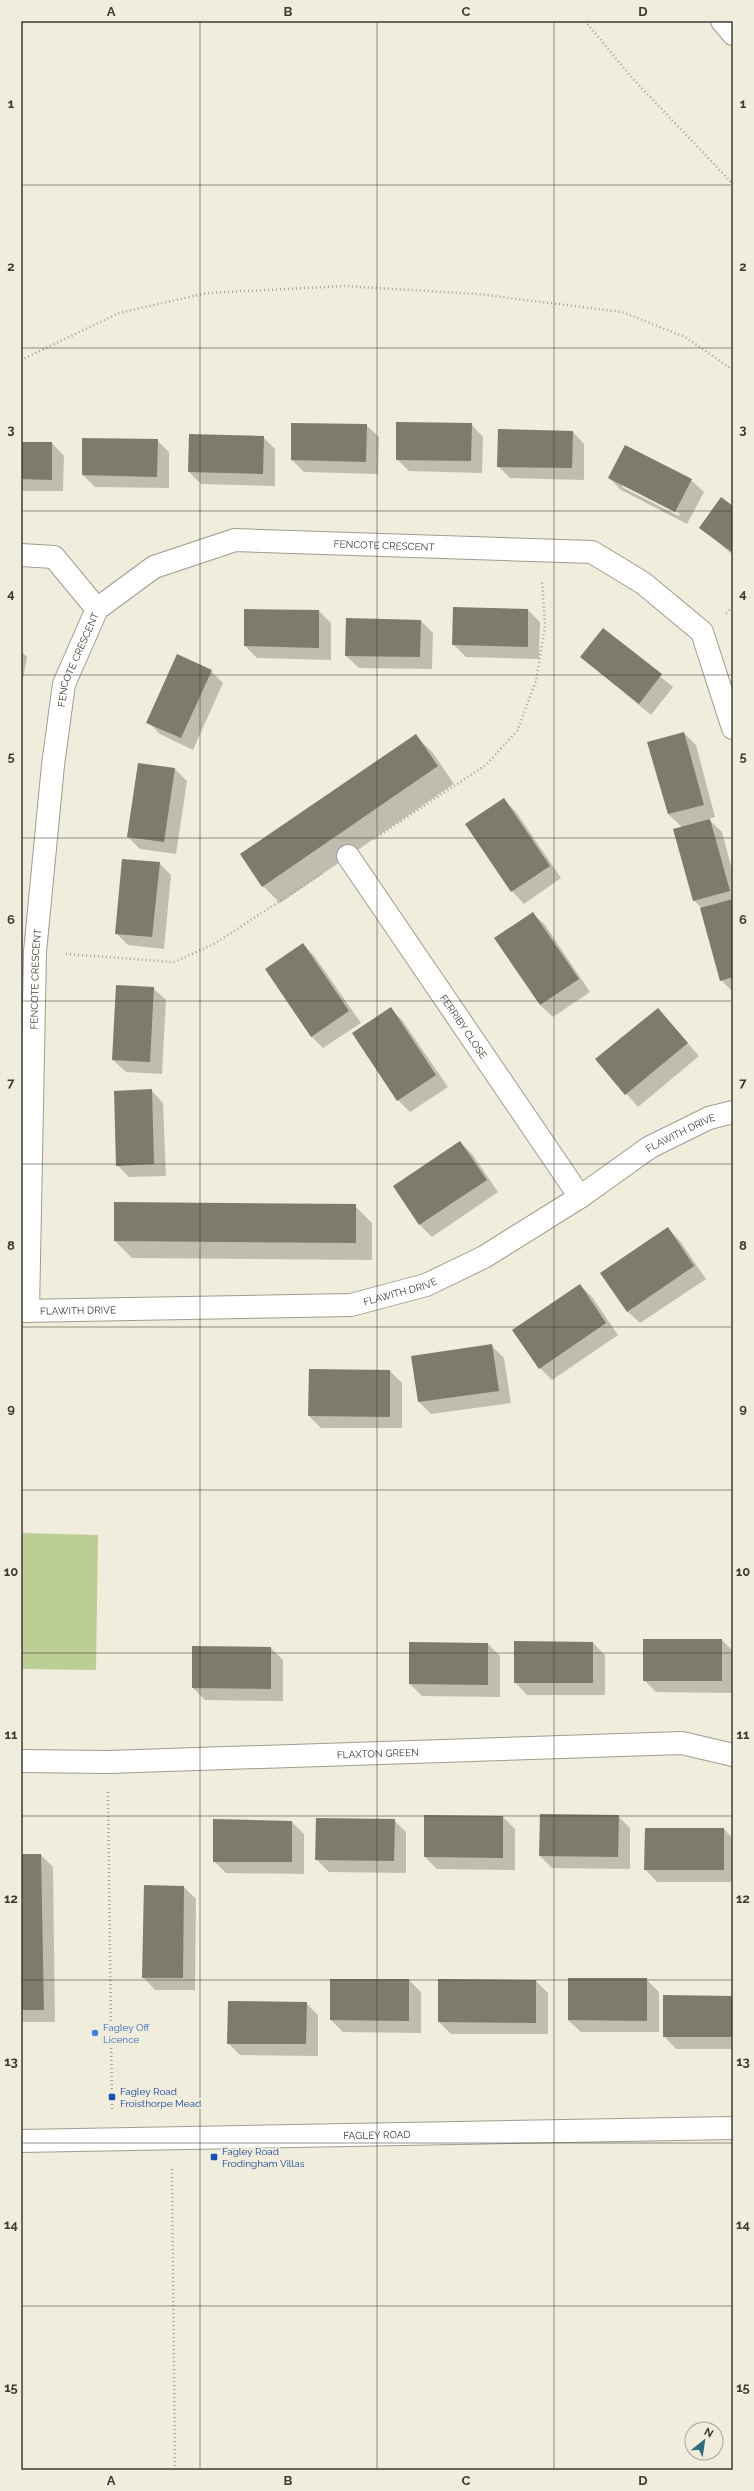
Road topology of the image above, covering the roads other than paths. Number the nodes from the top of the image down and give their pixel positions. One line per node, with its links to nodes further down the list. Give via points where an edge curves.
1 (722, 21): 2 (street)
2 (733, 34)
3 (21, 554): 4 (street, via 54,557)
4 (97, 609): 5 (street, FENCOTE CRESCENT, via 154,567 235,540 592,552 643,583 702,632); 9 (street, FENCOTE CRESCENT, via 64,684 53,765 35,952)
5 (733, 728)
6 (348, 856): 8 (street, FERRIBY CLOSE)
7 (733, 1112): 8 (street, FLAWITH DRIVE, via 709,1118 650,1147)
8 (580, 1197): 9 (street, FLAWITH DRIVE, via 484,1257 426,1285 351,1304)
9 (25, 1311)
10 (733, 1755): 11 (street, FLAXTON GREEN, via 682,1742 108,1762)
11 (21, 1761)
12 (733, 2128): 13 (street, FAGLEY ROAD)
13 (21, 2141)

